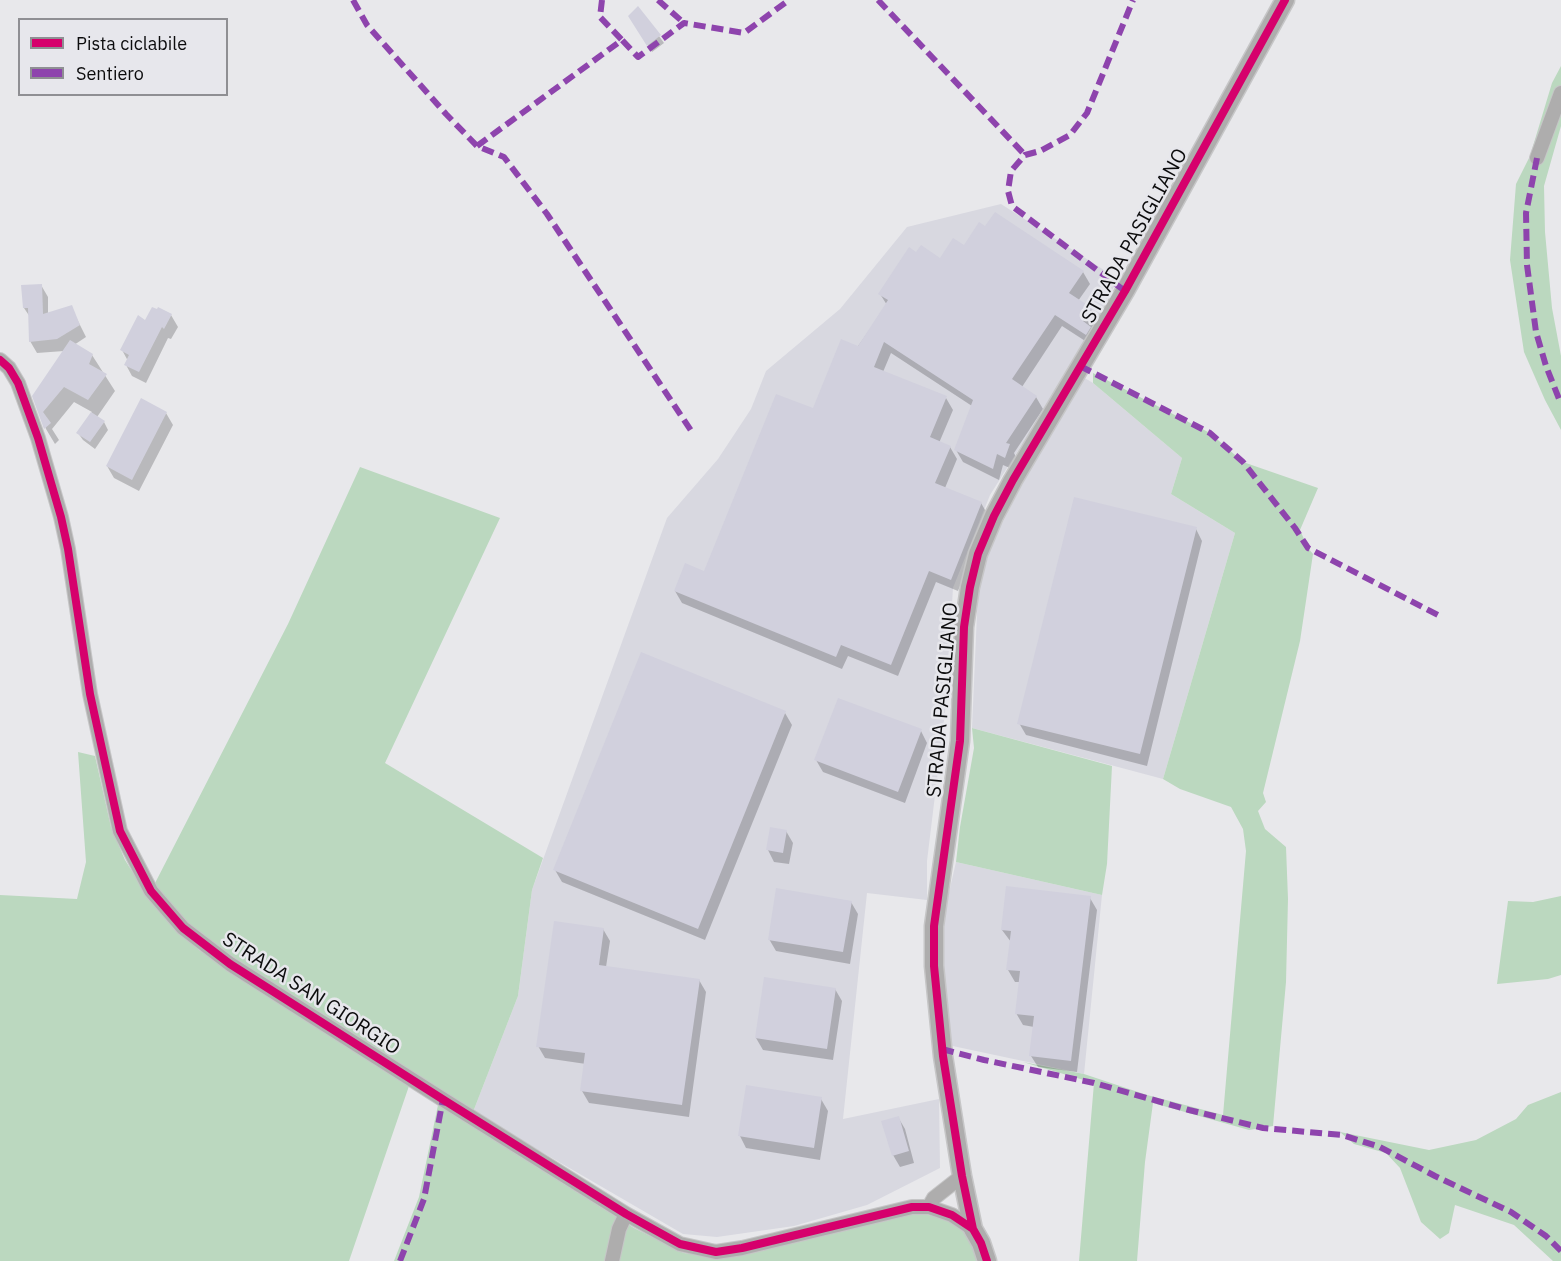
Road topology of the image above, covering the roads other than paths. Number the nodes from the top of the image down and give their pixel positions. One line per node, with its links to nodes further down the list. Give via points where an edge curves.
1 (1285, 0): 5 (street, STRADA PASIGLIANO, via 1125,291 1013,480 978,554 964,627 960,741 934,926 937,1010)
2 (1561, 93): 3 (street)
3 (1537, 158)
4 (0, 360): 7 (street, STRADA SAN GIORGIO, via 18,383 61,518 90,694 115,812 124,840 151,891 183,928 230,964)
5 (962, 1176): 6 (street, via 934,1198); 8 (street, STRADA PASIGLIANO)
6 (929, 1207): 7 (street, STRADA SAN GIORGIO, via 716,1252 680,1244); 8 (street, STRADA SAN GIORGIO, via 952,1215)
7 (626, 1214): 9 (street)
8 (973, 1229): 10 (street, STRADA PASIGLIANO)
9 (612, 1261)
10 (987, 1261)

